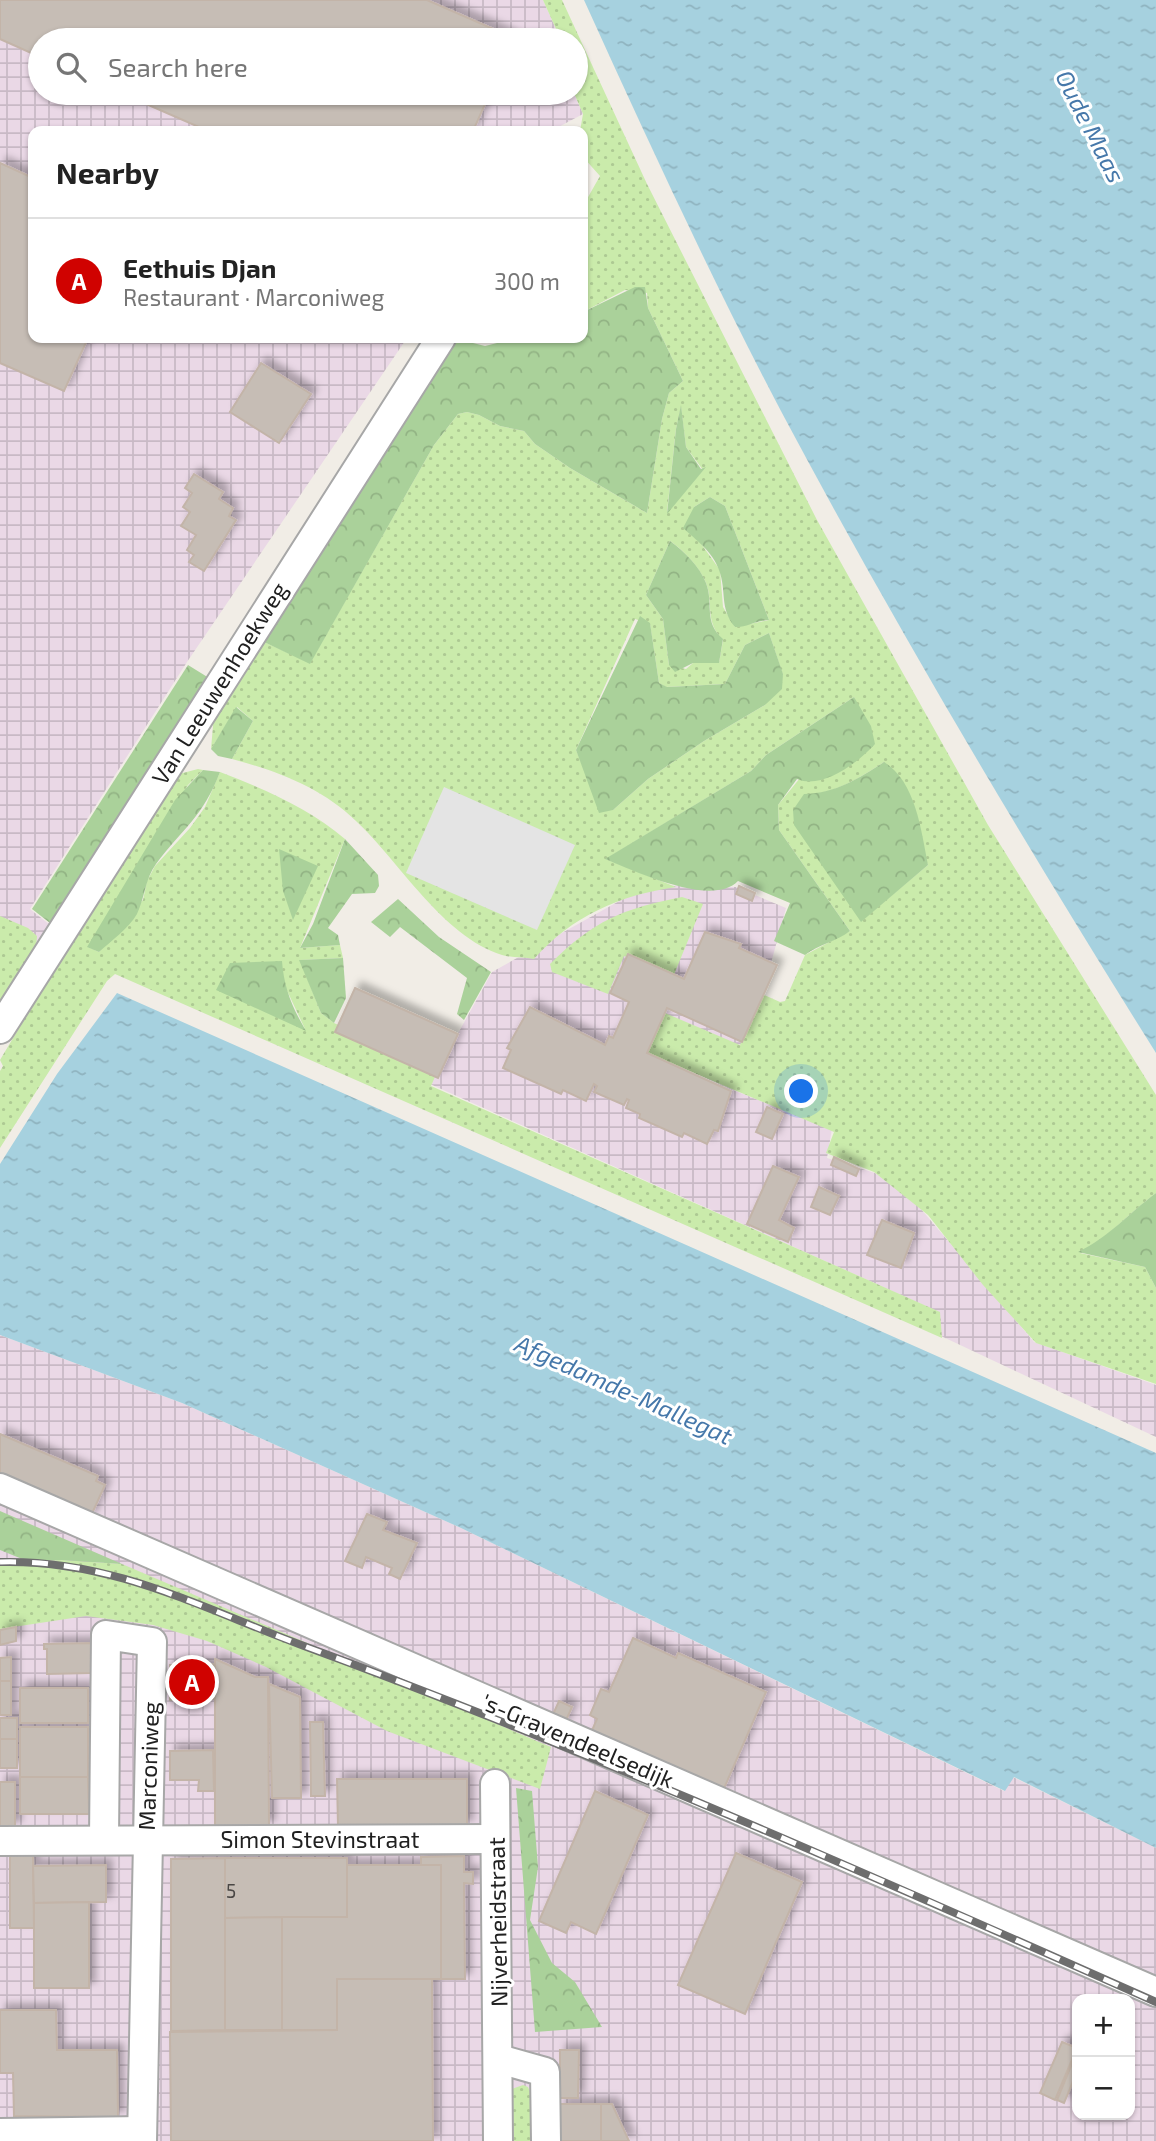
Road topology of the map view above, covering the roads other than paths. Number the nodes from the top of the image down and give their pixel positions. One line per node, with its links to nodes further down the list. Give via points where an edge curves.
1 (438, 343): 2 (street, Van Leeuwenhoekweg)
2 (0, 1029)
3 (0, 1489): 9 (street, 's-Gravendeelsedijk)
4 (495, 1784): 6 (street, Nijverheidstraat)
5 (103, 1838): 7 (street, Simon Stevinstraat); 7 (street, Marconiweg, via 106,1635 152,1642); 8 (street, Simon Stevinstraat)
6 (495, 1839): 7 (street, Simon Stevinstraat); 10 (street, Nijverheidstraat)
7 (146, 1840): 12 (street, Marconiweg)
8 (0, 1841)
9 (1156, 1992)
10 (499, 2059): 13 (street, Nijverheidstraat); 14 (street, via 545,2072)
11 (0, 2133): 12 (street)
12 (142, 2136)
13 (498, 2141)
14 (546, 2141)

